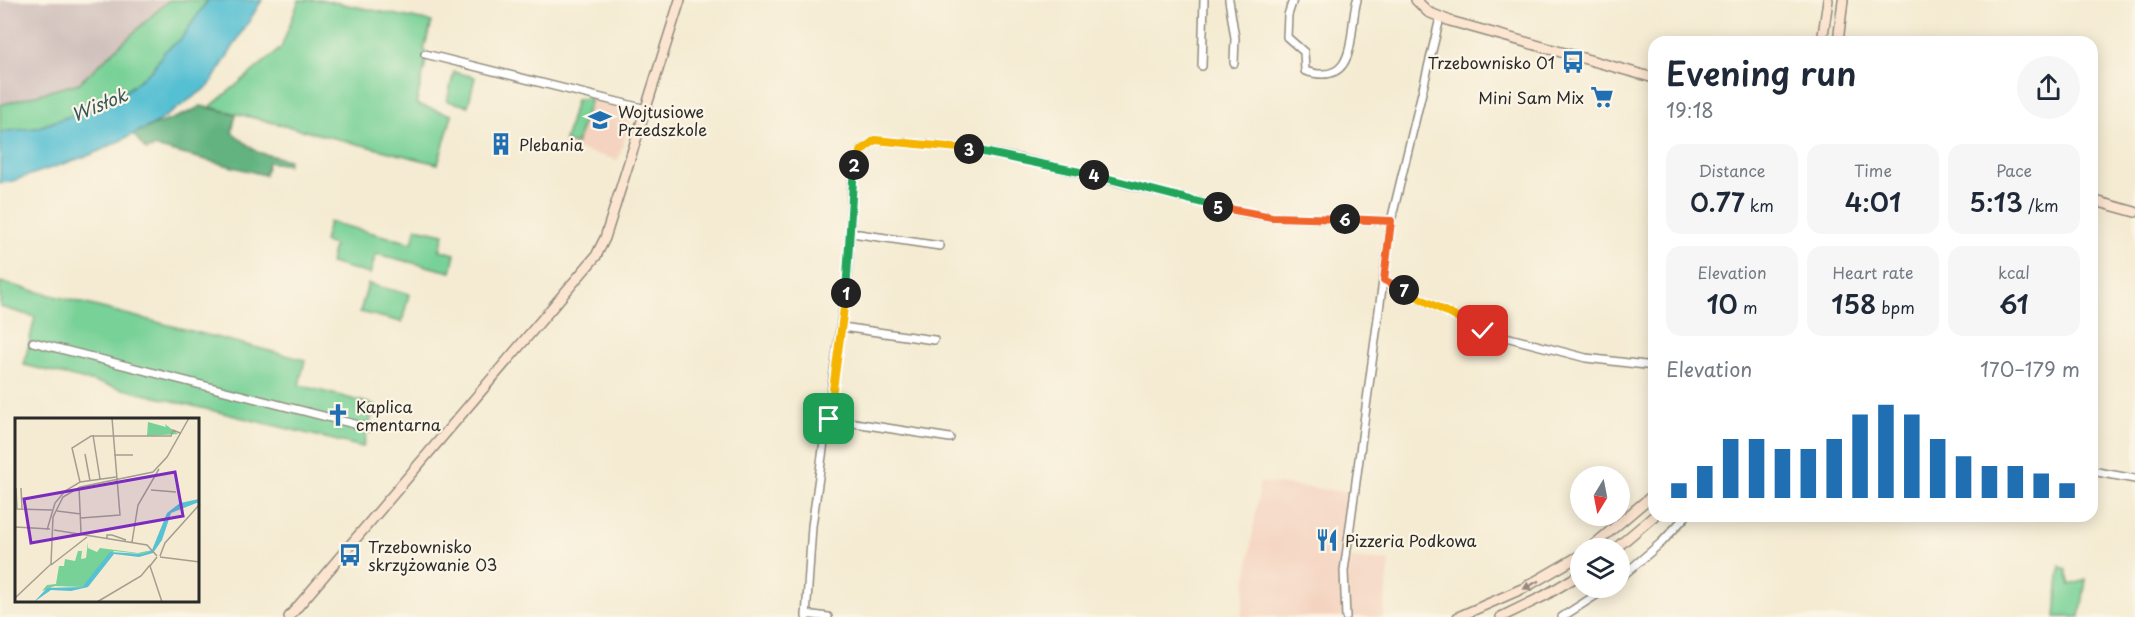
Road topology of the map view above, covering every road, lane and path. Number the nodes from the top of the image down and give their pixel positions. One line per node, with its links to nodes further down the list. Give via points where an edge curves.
1 (680, 0): 16 (street)
2 (1204, 0): 14 (street)
3 (1229, 0): 13 (street)
4 (1293, 0): 5 (street, via 1287,37 1304,52 1305,71 1330,73 1347,62)
5 (1357, 0)
6 (1416, 0): 9 (street)
7 (1828, 0): 10 (street)
8 (1843, 0): 11 (street)
9 (1440, 18): 15 (street); 19 (street)
10 (1823, 36)
11 (1839, 36)
12 (425, 54): 16 (street)
13 (1234, 63)
14 (1202, 66)
15 (1648, 76)
16 (646, 109): 42 (street, via 596,256)
17 (2098, 202): 18 (street)
18 (2135, 212)
19 (1391, 221): 20 (street, via 1263,216 1022,159 961,148 875,140 862,150 855,165); 22 (street)
20 (852, 233): 21 (street); 23 (street)
21 (940, 246)
22 (1384, 280): 26 (street, via 1483,331 1586,358); 44 (street, via 1344,571)
23 (842, 327): 24 (street); 27 (street)
24 (934, 340)
25 (33, 342): 28 (street)
26 (1648, 365)
27 (829, 419): 29 (street); 41 (street, via 812,526)
28 (370, 428)
29 (950, 438)
30 (2098, 472): 31 (street)
31 (2135, 480)
32 (1648, 499): 35 (street)
33 (1648, 521): 36 (street)
34 (1680, 522): 38 (street)
35 (1602, 538)
36 (1628, 538)
37 (1570, 561): 45 (street, one-way to 45, via 1524,588)
38 (1630, 569)
39 (1570, 581): 46 (street)
40 (1591, 598): 47 (street)
41 (806, 615): 43 (street)
42 (289, 617)
43 (828, 617)
44 (1346, 617)
45 (1458, 617)
46 (1501, 617)
47 (1562, 617)

